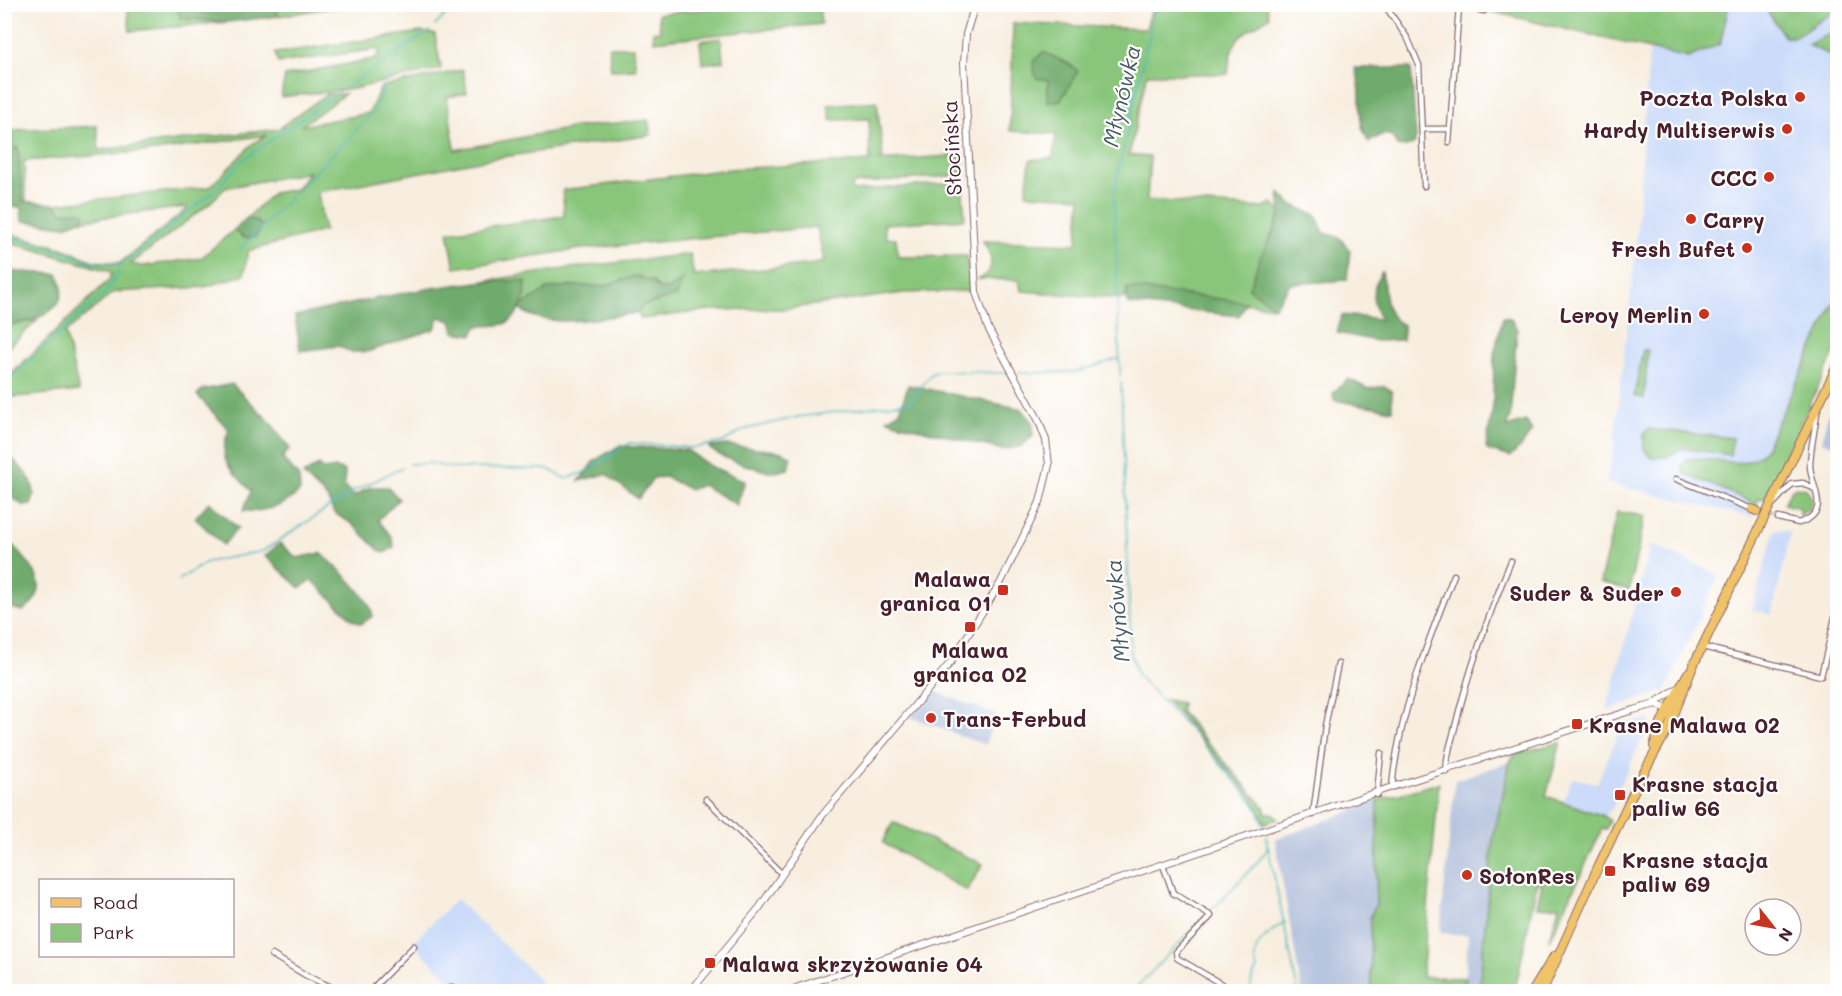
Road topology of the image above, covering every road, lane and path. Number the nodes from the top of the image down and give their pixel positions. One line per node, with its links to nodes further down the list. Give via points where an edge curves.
1 (975, 4): 36 (street, Słocińska, via 966,34 964,63 976,292 985,322 1038,419 1049,465 1040,502 996,591 951,662 821,817)
2 (1384, 4): 6 (street, via 1418,60)
3 (1453, 4): 4 (street)
4 (1459, 6): 5 (street); 7 (street)
5 (1485, 10)
6 (1424, 129): 7 (street); 9 (street)
7 (1450, 129): 8 (street)
8 (1449, 142)
9 (1424, 186)
10 (1838, 364): 11 (main road)
11 (1818, 404): 13 (street, via 1810,462); 14 (main road)
12 (1676, 479): 15 (street)
13 (1816, 490): 14 (street, via 1803,483 1792,484); 16 (street, via 1819,502 1811,517 1796,524)
14 (1770, 508): 20 (main road)
15 (1754, 510)
16 (1778, 518)
17 (1511, 561): 30 (street, via 1491,609 1460,707)
18 (1454, 575): 31 (street, via 1402,723)
19 (1838, 604): 20 (street, via 1821,676)
20 (1703, 647): 22 (main road)
21 (1338, 664): 34 (street)
22 (1694, 664): 23 (main road); 24 (main road)
23 (1678, 688): 25 (street); 26 (main road)
24 (1682, 698): 26 (street); 27 (main road)
25 (1652, 704): 26 (street); 30 (street)
26 (1669, 709): 27 (street); 29 (main road)
27 (1671, 721): 29 (main road)
28 (1381, 753): 32 (street)
29 (1650, 760): 37 (main road)
30 (1447, 772): 31 (street)
31 (1392, 787): 32 (street)
32 (1377, 795): 34 (street)
33 (706, 800): 36 (street)
34 (1313, 816): 35 (street)
35 (1163, 865): 45 (street); 46 (street, via 1173,893 1211,916 1176,952 1177,958)
36 (781, 873): 44 (street, Słocińska, via 754,915)
37 (1563, 943): 47 (main road); 48 (main road)
38 (414, 946): 42 (street)
39 (272, 955): 41 (street)
40 (452, 987): 43 (street)
41 (342, 992)
42 (369, 992)
43 (447, 992)
44 (690, 992)
45 (784, 992)
46 (1235, 992)
47 (1532, 992)
48 (1542, 992)

